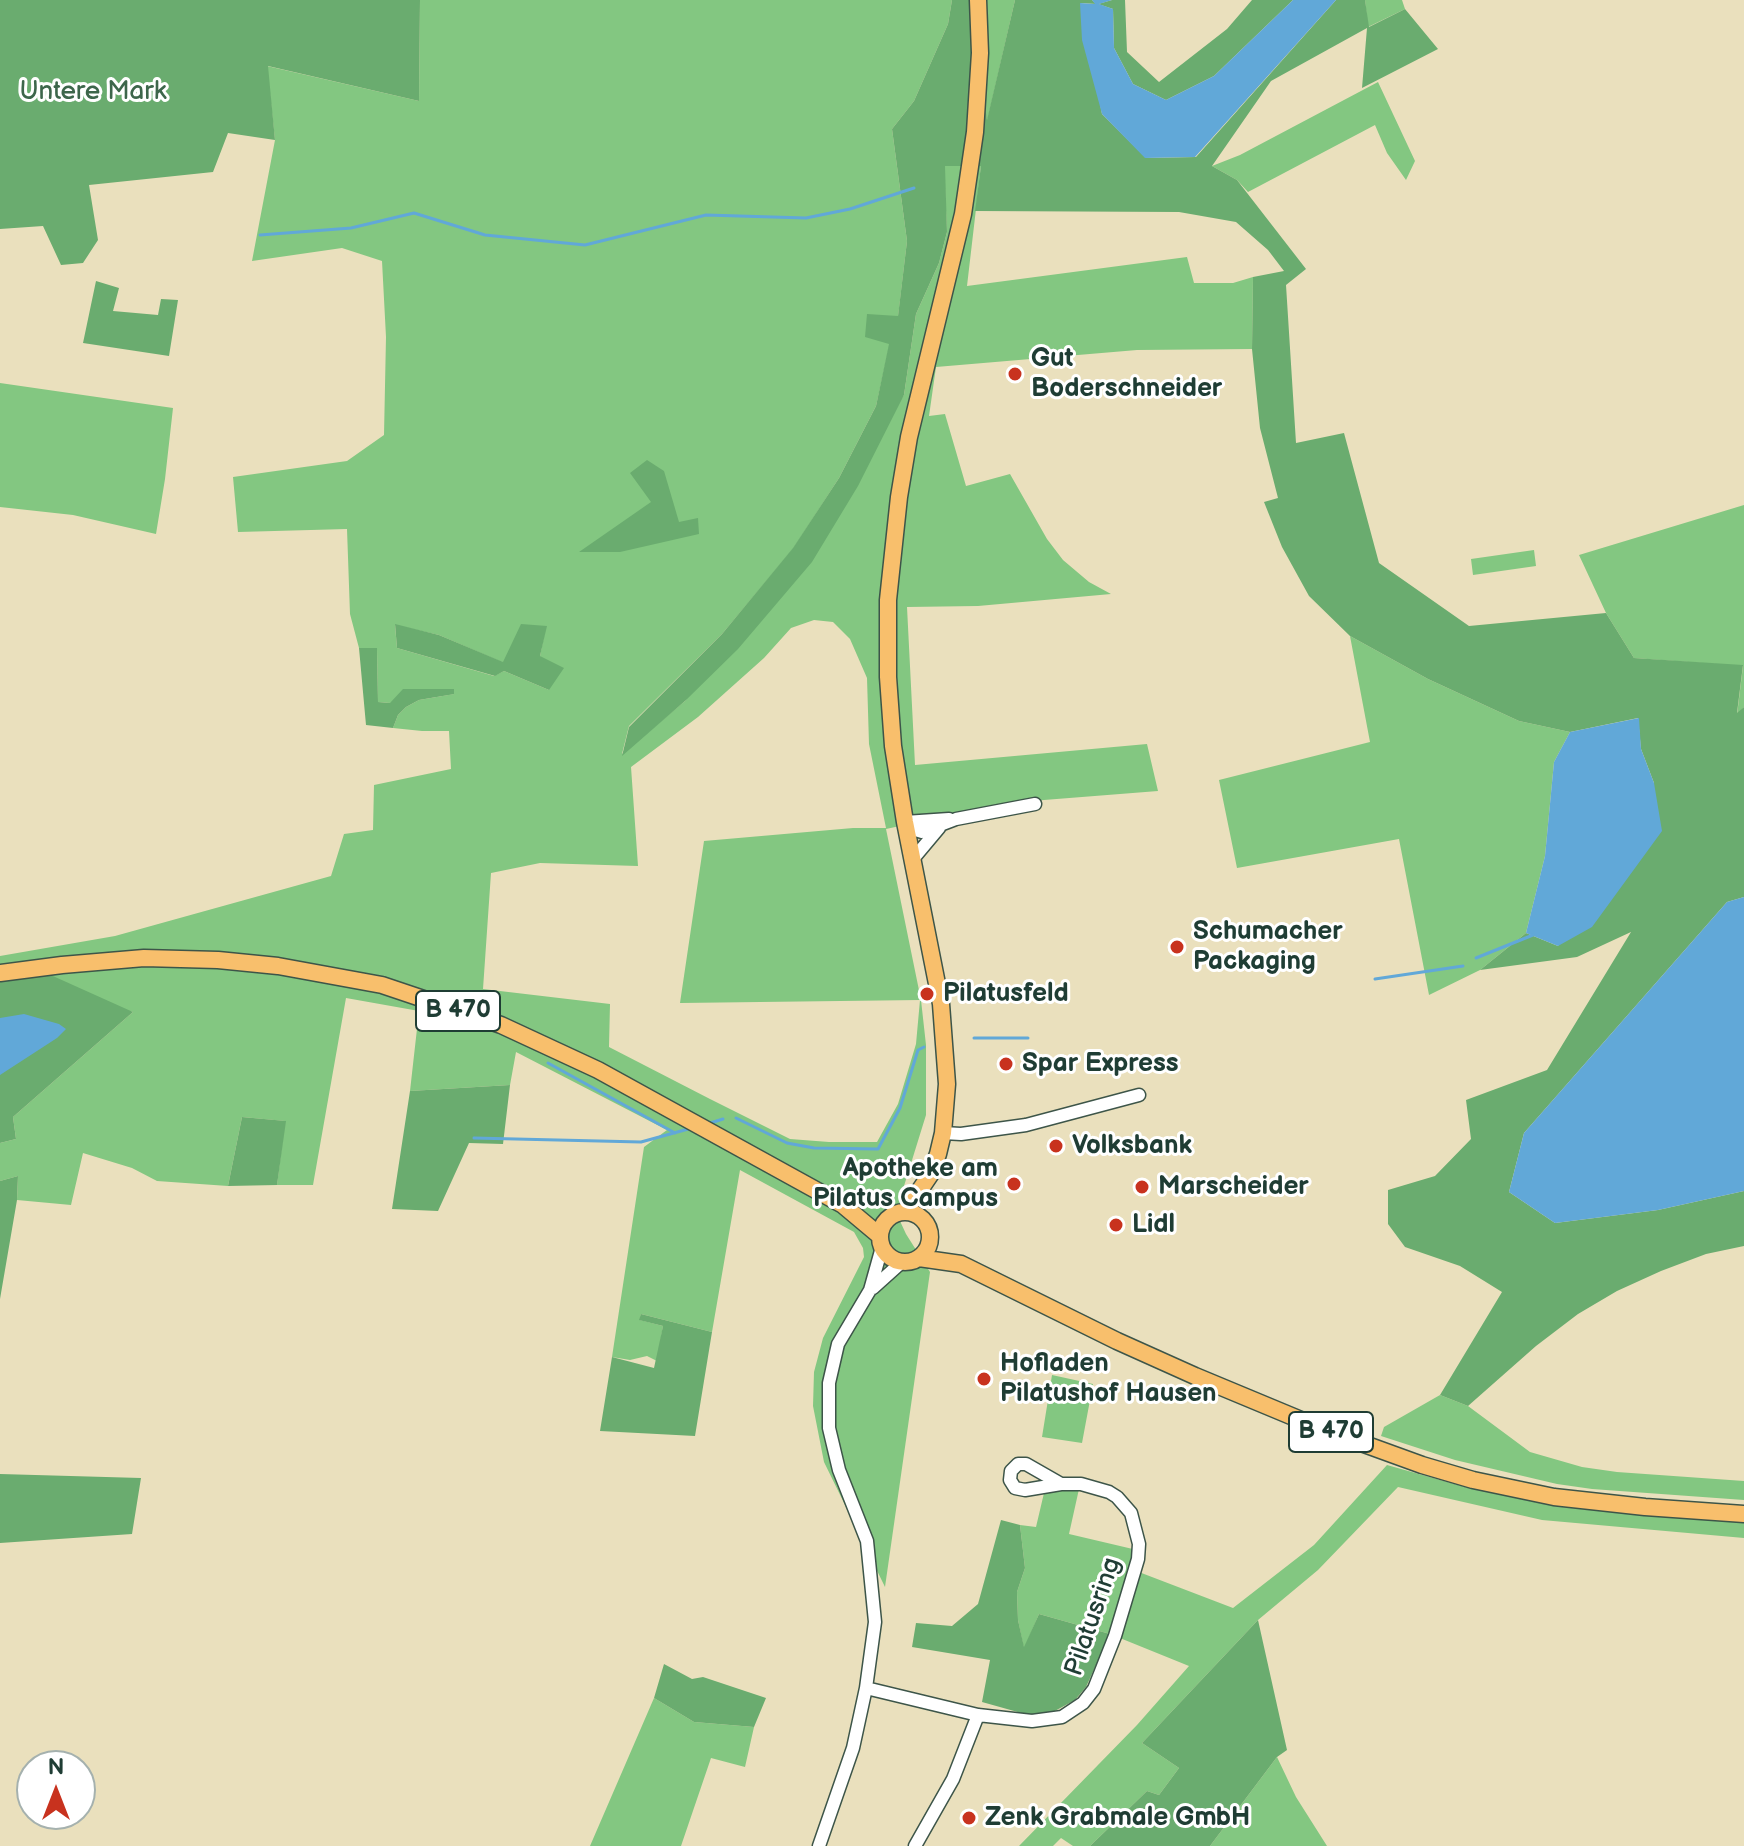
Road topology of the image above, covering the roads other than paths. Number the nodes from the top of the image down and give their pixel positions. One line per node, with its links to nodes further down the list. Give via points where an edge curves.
1 (978, 0): 4 (main road, via 975,132 963,214 909,437 888,600 893,746)
2 (1035, 804): 3 (street)
3 (956, 819): 4 (street); 5 (street)
4 (905, 824): 5 (street, via 922,832); 6 (main road)
5 (940, 827): 6 (street)
6 (913, 859): 9 (main road, via 944,1026)
7 (0, 973): 11 (main road, B 470, via 144,958 218,960 382,985 501,1025 598,1070)
8 (1139, 1095): 9 (street, via 1026,1125)
9 (943, 1133): 10 (main road)
10 (930, 1175): 12 (main road); 13 (main road)
11 (843, 1205): 12 (main road, B 470); 15 (main road, B 470)
12 (897, 1214): 13 (main road); 15 (main road)
13 (925, 1221): 14 (main road)
14 (930, 1238): 16 (main road, via 925,1252); 17 (main road, B 470)
15 (881, 1241): 16 (main road, via 894,1259); 18 (street)
16 (911, 1260): 17 (main road, B 470); 18 (street)
17 (961, 1264): 20 (main road, B 470, via 1117,1341 1320,1428 1435,1469 1587,1502)
18 (870, 1290): 21 (street, via 838,1344 829,1383 832,1442 867,1541 872,1574 875,1622)
19 (1061, 1484): 22 (street, Pilatusring, via 1109,1492 1131,1513 1137,1529 1138,1559 1115,1636 1094,1689 1062,1717 1032,1721)
20 (1744, 1514)
21 (866, 1688): 22 (street, Pilatusring); 23 (street, via 853,1748)
22 (978, 1715): 24 (street, via 953,1779)
23 (819, 1846)
24 (915, 1846)

